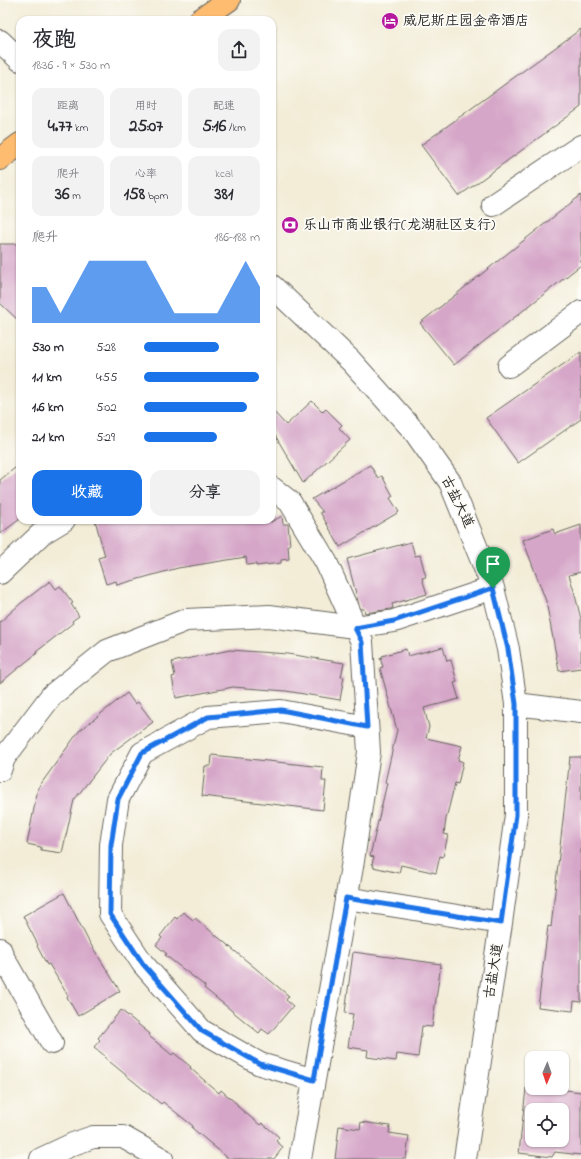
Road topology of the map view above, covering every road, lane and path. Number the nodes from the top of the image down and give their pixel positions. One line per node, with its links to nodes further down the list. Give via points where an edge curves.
1 (229, 0): 2 (main road)
2 (206, 16)
3 (0, 41): 4 (street)
4 (16, 56)
5 (581, 146): 8 (street)
6 (16, 147): 7 (main road)
7 (0, 159)
8 (493, 205)
9 (276, 290): 15 (street, 古盐大道, via 351,361 414,431 450,482)
10 (581, 312): 11 (street)
11 (509, 366)
12 (276, 491): 16 (street, via 290,502 318,548)
13 (57, 524): 14 (street, via 41,534)
14 (0, 573)
15 (493, 588): 16 (street, via 394,621); 17 (street, 古盐大道, via 508,649)
16 (355, 628): 19 (street, via 362,642); 20 (street, via 269,616 186,620 107,651 52,696 4,758)
17 (516, 704): 18 (street); 22 (street, 古盐大道, via 516,815)
18 (581, 712)
19 (367, 727): 21 (street, via 369,752); 25 (street, via 281,710 208,717 142,753 118,799 111,845 110,914 143,964 202,1031 260,1064)
20 (0, 770)
21 (346, 898): 22 (street); 25 (street)
22 (501, 923): 29 (street, 古盐大道)
23 (0, 949): 24 (street)
24 (52, 1043)
25 (314, 1080): 28 (street)
26 (41, 1159): 27 (street, via 93,1137 123,1137)
27 (162, 1159)
28 (300, 1159)
29 (465, 1159)

